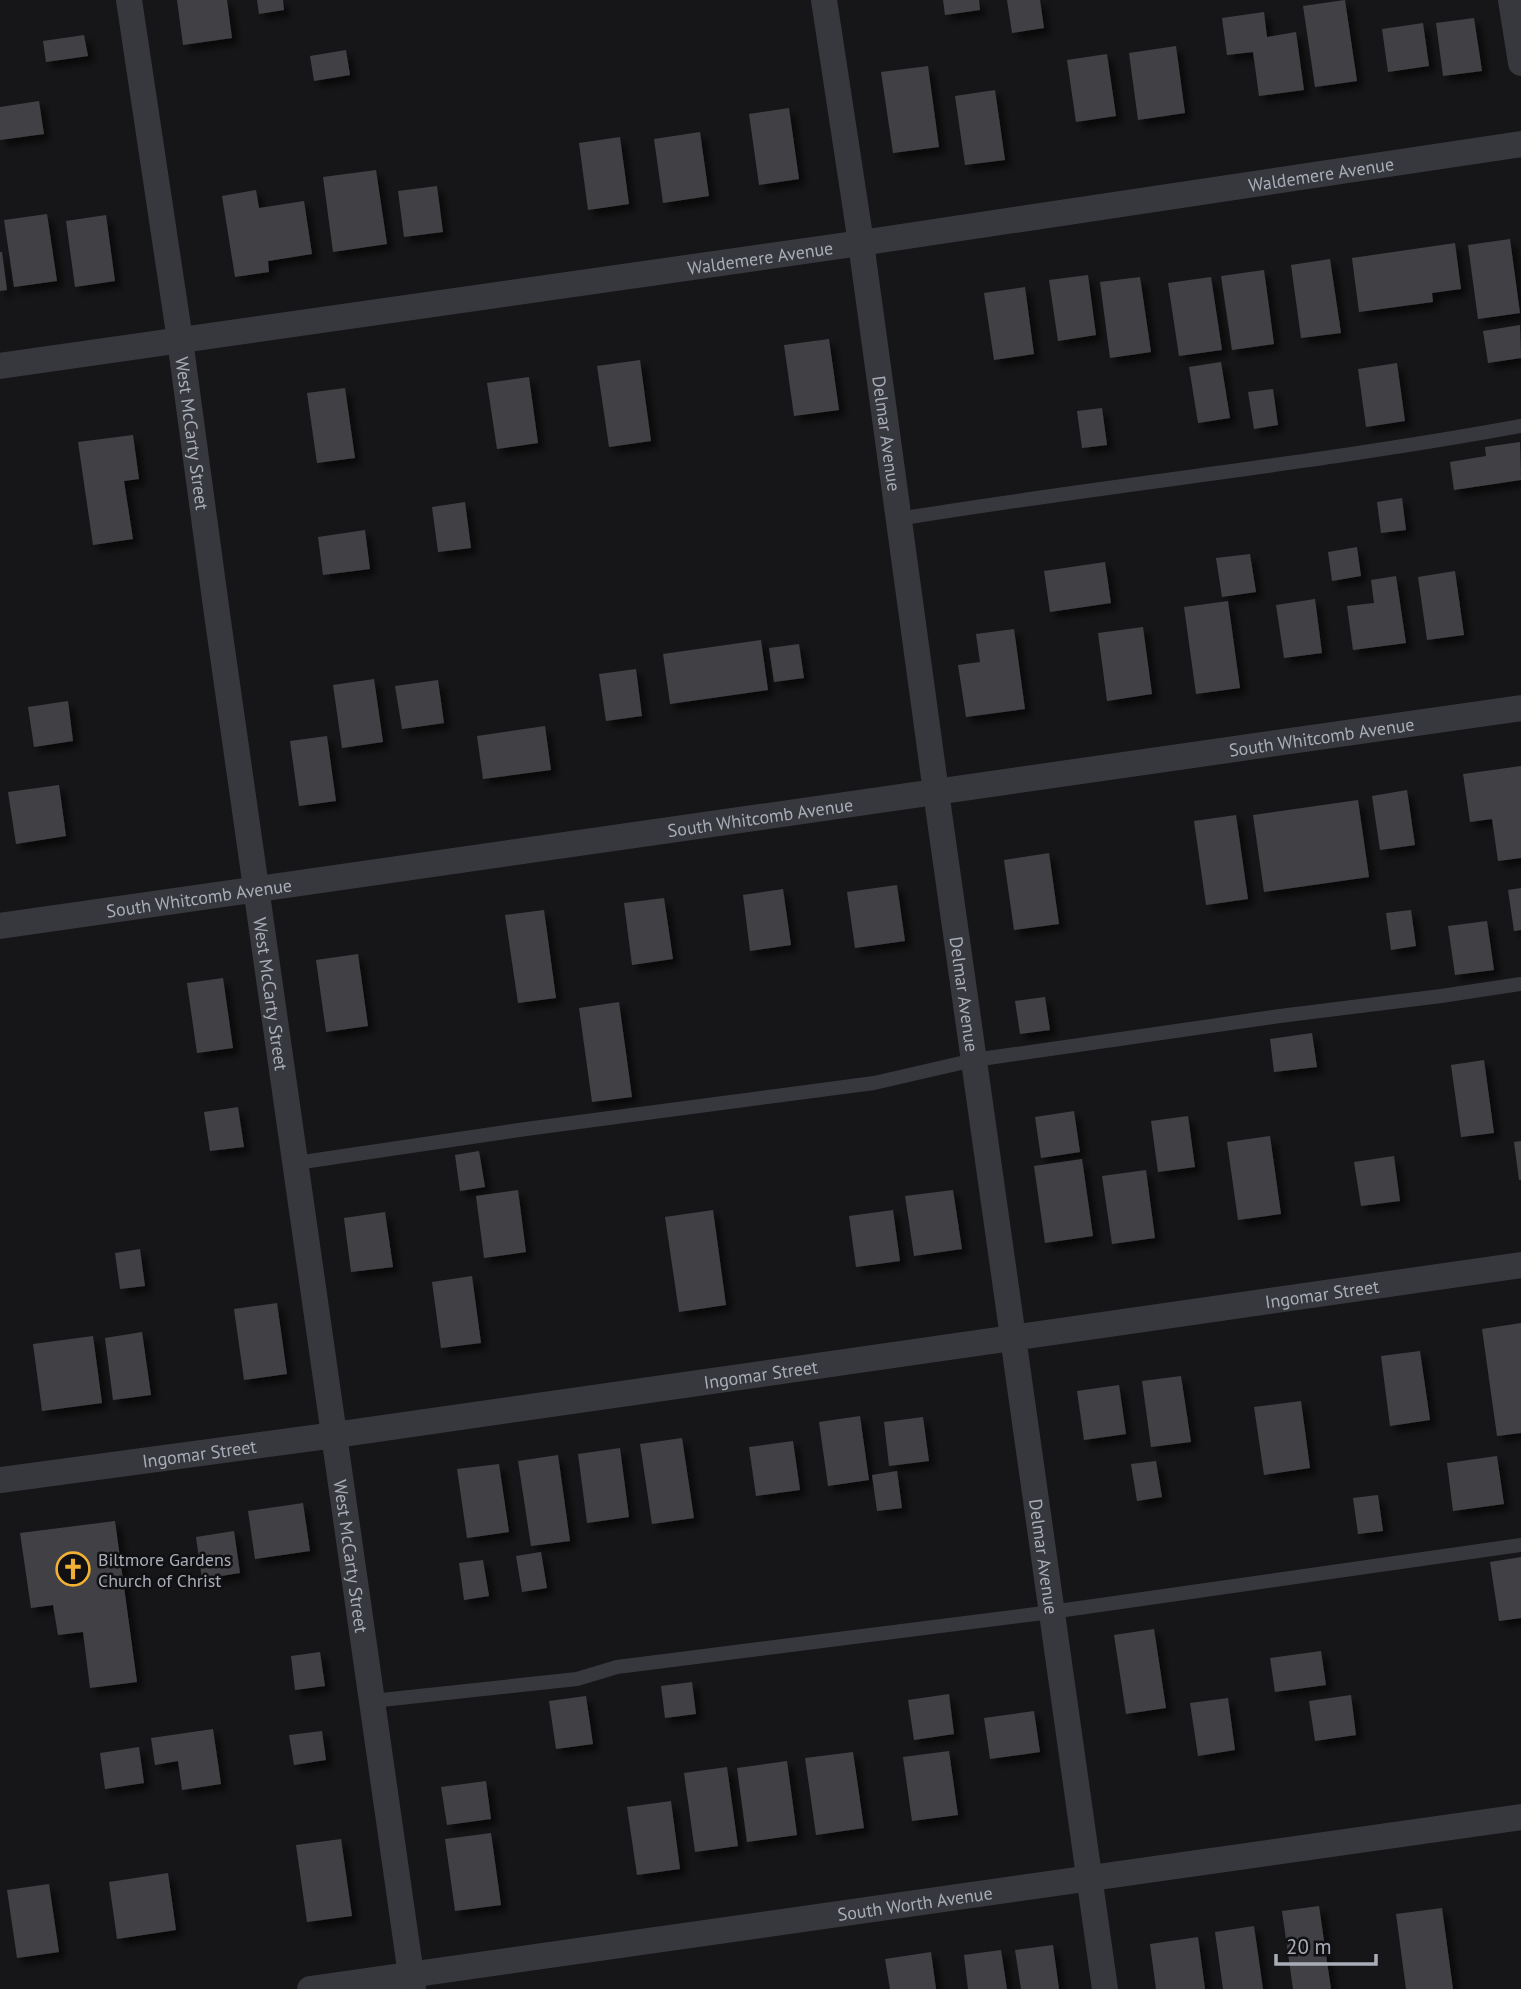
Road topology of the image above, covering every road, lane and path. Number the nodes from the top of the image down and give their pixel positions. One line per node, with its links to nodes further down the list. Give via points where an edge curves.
1 (129, 0): 7 (street, West McCarty Street)
2 (824, 0): 6 (street, Delmar Avenue)
3 (1511, 0): 4 (street)
4 (1521, 63)
5 (1521, 144): 6 (street, Waldemere Avenue)
6 (861, 243): 7 (street, Waldemere Avenue); 10 (street, Delmar Avenue)
7 (180, 340): 8 (street, Waldemere Avenue); 13 (street, West McCarty Street)
8 (0, 366)
9 (1521, 426): 10 (lane)
10 (898, 519): 12 (street, Delmar Avenue)
11 (1521, 708): 12 (street, South Whitcomb Avenue)
12 (936, 792): 13 (street, South Whitcomb Avenue); 16 (street, Delmar Avenue)
13 (256, 889): 14 (street, South Whitcomb Avenue); 17 (street, West McCarty Street)
14 (0, 926)
15 (1521, 984): 16 (lane)
16 (974, 1060): 17 (lane, via 874,1083); 19 (street, Delmar Avenue)
17 (296, 1163): 20 (street, West McCarty Street)
18 (1521, 1265): 19 (street, Ingomar Street)
19 (1013, 1338): 20 (street, Ingomar Street); 23 (street, Delmar Avenue)
20 (335, 1434): 21 (street, Ingomar Street); 24 (street, West McCarty Street)
21 (0, 1480)
22 (1521, 1545): 23 (lane)
23 (1051, 1612): 24 (lane, via 617,1667 577,1679); 26 (street, Delmar Avenue)
24 (372, 1701): 27 (street, West McCarty Street)
25 (1521, 1817): 26 (street, South Worth Avenue)
26 (1089, 1878): 27 (street, South Worth Avenue); 29 (street, Delmar Avenue)
27 (412, 1982): 28 (street, South Worth Avenue)
28 (310, 1989)
29 (1105, 1989)

